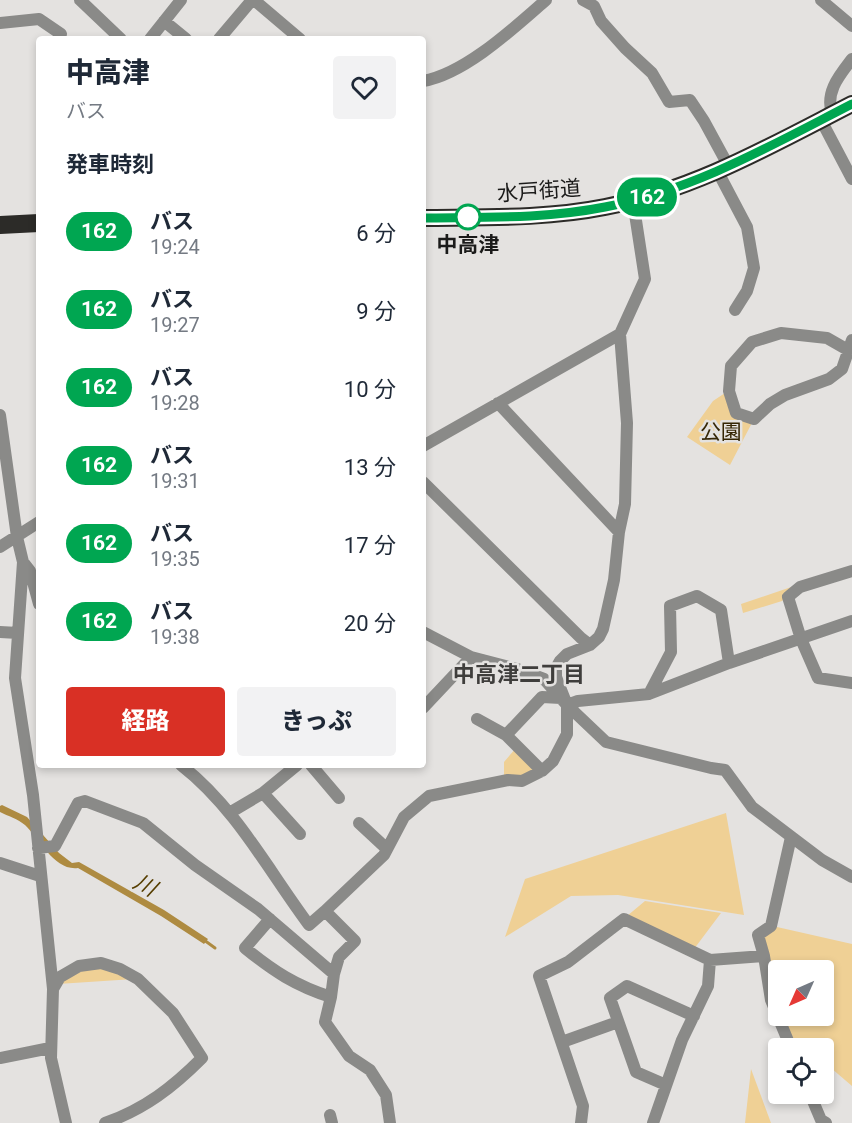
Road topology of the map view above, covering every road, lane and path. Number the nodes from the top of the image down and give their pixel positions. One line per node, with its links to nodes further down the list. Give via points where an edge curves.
1 (80, 0): 11 (street)
2 (181, 0): 7 (street)
3 (253, 0): 14 (street); 15 (street)
4 (546, 0): 17 (street, via 484,52)
5 (583, 0): 20 (street, via 594,6 601,21 652,72 669,102 690,100 704,121)
6 (821, 0): 9 (street)
7 (164, 21): 12 (street); 13 (street)
8 (0, 22): 10 (street, via 39,19)
9 (852, 26)
10 (61, 34)
11 (119, 36)
12 (152, 36)
13 (182, 36)
14 (222, 36)
15 (291, 36)
16 (852, 59): 19 (street, via 833,88)
17 (426, 80)
18 (852, 104): 19 (highway, 水戸街道)
19 (826, 117): 20 (highway, 水戸街道); 21 (street)
20 (724, 169): 22 (highway, 水戸街道); 26 (street, via 747,227 754,268 747,291)
21 (852, 179)
22 (633, 201): 23 (highway, 水戸街道, via 554,214); 27 (street, via 645,279)
23 (426, 218)
24 (36, 223): 25 (highway)
25 (0, 225)
26 (735, 310)
27 (620, 334): 29 (street); 34 (street, via 627,423 625,504)
28 (850, 345): 28 (street, via 842,369 829,379 785,394 754,418 736,412 729,391 731,366 752,342 780,333 828,338)
29 (498, 403): 31 (street); 34 (street)
30 (0, 415): 35 (street)
31 (426, 444)
32 (426, 485): 45 (street)
33 (36, 524): 35 (street)
34 (619, 531): 45 (street, via 603,629)
35 (17, 537): 36 (street); 37 (street)
36 (0, 547)
37 (23, 562): 39 (street); 42 (street)
38 (852, 572): 44 (street, via 800,587 788,597)
39 (36, 593)
40 (852, 621): 44 (street)
41 (0, 632): 42 (street)
42 (18, 633): 64 (street, via 15,678)
43 (426, 634): 46 (street)
44 (801, 639): 47 (street); 48 (street, via 818,678)
45 (590, 645): 50 (street, via 567,654 556,668)
46 (471, 657): 50 (street, via 544,679); 51 (street)
47 (729, 663): 49 (street); 49 (street, via 721,610 697,596 670,606 671,652)
48 (852, 683)
49 (649, 694): 50 (street)
50 (564, 701): 53 (street, via 542,697); 57 (street, via 567,734); 63 (street, via 606,742 725,770 752,807)
51 (426, 705)
52 (477, 719): 53 (street)
53 (506, 735): 57 (street)
54 (185, 768): 60 (street)
55 (293, 768): 58 (street)
56 (314, 768): 59 (street)
57 (542, 771): 65 (street, via 522,781 508,780 429,796 404,817)
58 (263, 793): 60 (street); 62 (street)
59 (339, 798)
60 (231, 812): 69 (street, via 309,925)
61 (359, 823): 65 (street)
62 (300, 834)
63 (790, 837): 68 (street); 71 (street, via 771,926 758,935)
64 (38, 848): 67 (street); 70 (street, via 55,846 78,803 85,801 143,823)
65 (387, 849): 69 (street)
66 (0, 864): 67 (street)
67 (40, 876): 74 (street)
68 (852, 877)
69 (325, 911): 73 (street, via 355,941 339,957)
70 (270, 919): 73 (street); 75 (street, via 245,948 270,969)
71 (764, 956): 72 (street); 78 (street, via 771,1000)
72 (710, 960): 76 (street, via 708,986); 79 (street, via 624,919 568,962 539,976)
73 (334, 974): 75 (street)
74 (52, 989): 80 (street); 85 (street, via 60,977 79,966 101,963 120,969 138,979 173,1013 202,1058 150,1102)
75 (331, 997): 86 (street, via 324,1022 349,1056 370,1070 386,1095)
76 (694, 1016): 77 (street, via 627,986 610,998); 82 (street)
77 (618, 1022): 79 (street); 82 (street, via 636,1072)
78 (787, 1038)
79 (562, 1042): 87 (street, via 583,1106)
80 (50, 1048): 81 (street); 84 (street)
81 (0, 1058)
82 (666, 1085): 88 (street)
83 (814, 1104): 89 (street)
84 (66, 1123)
85 (105, 1123)
86 (390, 1123)
87 (581, 1123)
88 (653, 1123)
89 (826, 1123)

